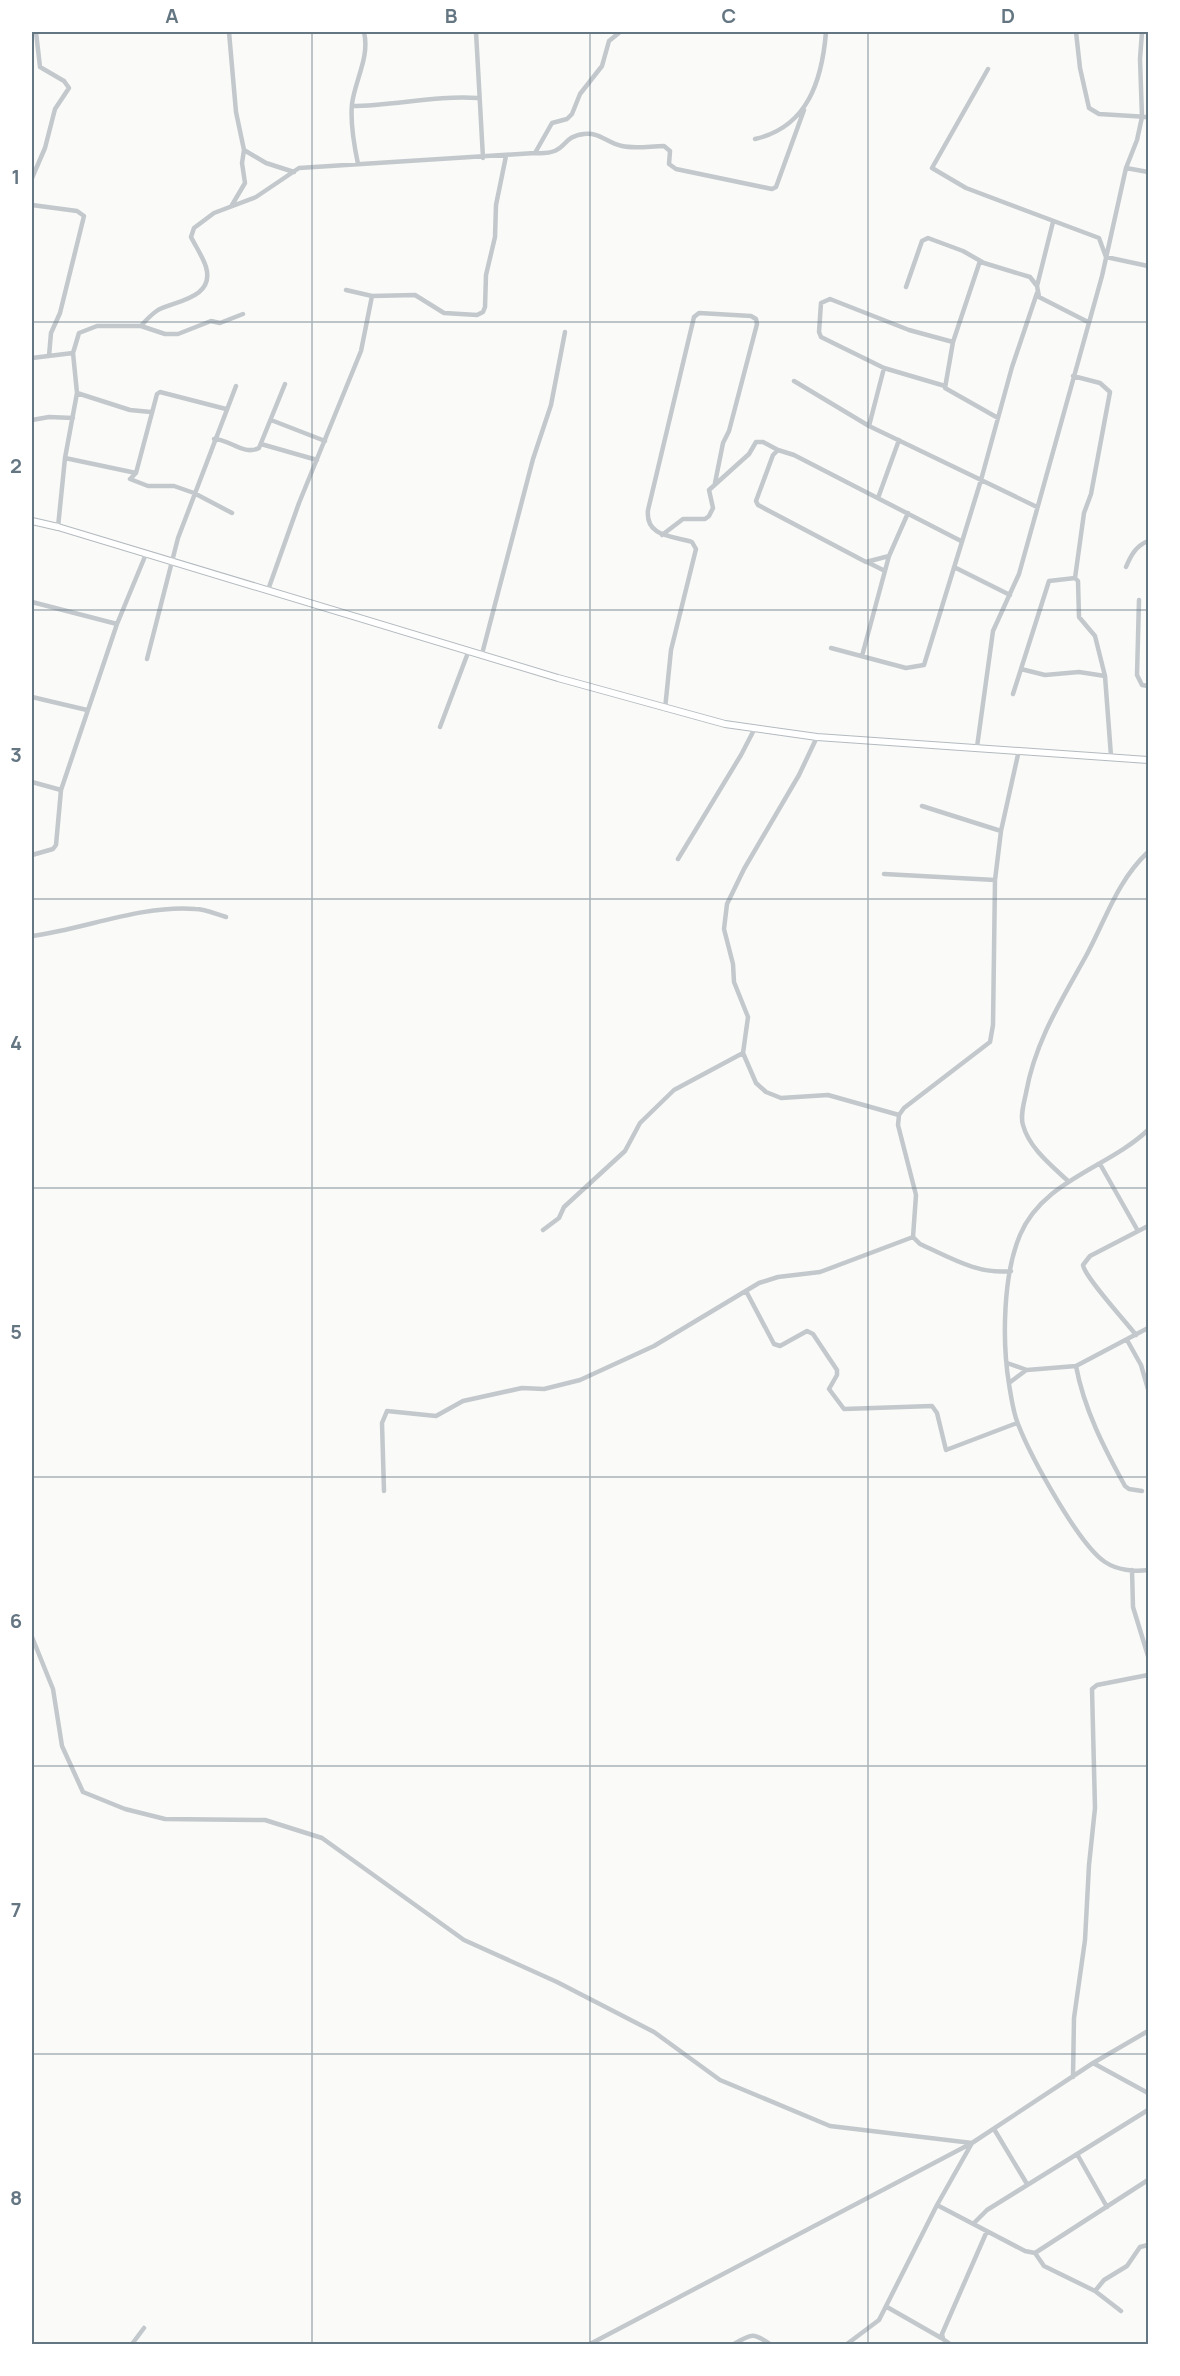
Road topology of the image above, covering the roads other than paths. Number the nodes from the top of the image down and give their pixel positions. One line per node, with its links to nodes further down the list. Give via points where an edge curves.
1 (36, 32): 26 (street, via 40,67 69,88 55,109)
2 (229, 32): 18 (street, via 236,112)
3 (364, 32): 13 (street, via 365,51)
4 (476, 32): 12 (street)
5 (620, 32): 19 (street, via 609,41 602,66 580,94 572,114 552,123)
6 (826, 32): 14 (street, via 822,70)
7 (1076, 32): 15 (street, via 1089,108 1093,113)
8 (1142, 32): 9 (street)
9 (1140, 59): 10 (street); 15 (street)
10 (1149, 59)
11 (988, 69): 29 (street, via 932,168 966,188)
12 (478, 98): 13 (street); 21 (street)
13 (352, 106): 22 (street)
14 (804, 110): 17 (street, via 766,137); 19 (street, via 772,189 676,169 669,164 670,151 664,146 622,146 595,133 571,137 557,153)
15 (1142, 117): 16 (street); 23 (street)
16 (1149, 117)
17 (755, 140)
18 (244, 150): 24 (street, via 266,163); 28 (street, via 245,183)
19 (535, 153): 20 (street)
20 (506, 156): 21 (street); 37 (street, via 483,312 444,313 415,295)
21 (483, 158): 22 (street)
22 (358, 164): 24 (street)
23 (1126, 168): 25 (street); 30 (street)
24 (294, 172): 28 (street, via 256,197)
25 (1149, 172)
26 (32, 178)
27 (32, 205): 44 (street, via 77,211 84,216 60,313 51,333)
28 (232, 206): 40 (street, via 214,213 191,233 207,268 202,287 183,303 160,309)
29 (1053, 222): 30 (street, via 1099,238); 33 (street)
30 (1106, 257): 32 (street); 39 (street)
31 (980, 261): 33 (street, via 1026,275); 34 (street, via 924,238); 42 (street)
32 (1149, 266)
33 (1037, 286): 36 (street)
34 (906, 287)
35 (346, 290): 37 (street)
36 (1037, 293): 39 (street); 56 (street)
37 (372, 296): 62 (street, via 361,351)
38 (243, 314): 40 (street, via 178,334)
39 (1089, 322): 47 (street)
40 (141, 326): 43 (street, via 87,328 79,333)
41 (565, 332): 95 (street, via 551,405)
42 (953, 342): 46 (street, via 909,330 830,299 821,303 821,338); 51 (street)
43 (73, 353): 44 (street); 52 (street)
44 (49, 356): 45 (street)
45 (32, 358)
46 (884, 368): 51 (street); 59 (street)
47 (1072, 376): 72 (street); 87 (street, via 1100,382 1107,387 1110,399 1084,513)
48 (794, 381): 59 (street)
49 (285, 384): 58 (street)
50 (236, 386): 53 (street)
51 (945, 386): 56 (street, via 947,391)
52 (77, 393): 54 (street, via 142,413); 55 (street)
53 (226, 409): 54 (street, via 160,392 154,397); 60 (street)
54 (152, 410): 67 (street)
55 (73, 418): 57 (street); 65 (street)
56 (998, 418): 68 (street)
57 (32, 420)
58 (271, 420): 62 (street); 63 (street)
59 (869, 426): 61 (street)
60 (214, 439): 63 (street, via 254,451); 70 (street)
61 (899, 440): 68 (street); 71 (street)
62 (325, 441): 66 (street)
63 (261, 444): 66 (street)
64 (778, 450): 69 (street, via 758,441 733,470); 71 (street); 83 (street, via 757,504)
65 (64, 458): 67 (street); 76 (street)
66 (317, 460): 88 (street)
67 (136, 473): 70 (street, via 130,479)
68 (981, 480): 72 (street); 78 (street)
69 (714, 483): 77 (street, via 709,490 709,516 683,519); 77 (street, via 757,324 752,316 699,313 694,317 648,510 649,521)
70 (194, 493): 73 (street); 82 (street)
71 (878, 498): 74 (street)
72 (1037, 507): 89 (street)
73 (232, 513)
74 (908, 513): 78 (street); 81 (street)
75 (32, 521): 76 (main road)
76 (58, 527): 80 (main road)
77 (662, 535): 103 (street, via 692,542 696,549 671,651)
78 (961, 541): 84 (street)
79 (1149, 541): 85 (street, via 1135,550)
80 (146, 554): 82 (main road); 92 (street)
81 (889, 556): 83 (street); 86 (street)
82 (174, 561): 88 (main road); 97 (street)
83 (867, 562): 86 (street)
84 (954, 567): 89 (street); 96 (street, via 924,665 906,668)
85 (1126, 567)
86 (885, 571): 96 (street)
87 (1075, 578): 98 (street, via 1048,581); 99 (street, via 1079,617 1095,636)
88 (267, 590): 94 (main road)
89 (1010, 595): 108 (street, via 993,631)
90 (1139, 600): 100 (street, via 1137,675 1142,685)
91 (32, 602): 92 (street)
92 (117, 624): 104 (street)
93 (831, 648): 96 (street)
94 (469, 650): 95 (main road); 105 (street)
95 (482, 654): 103 (main road)
96 (862, 656)
97 (147, 659)
98 (1021, 669): 99 (street, via 1045,675 1078,672); 101 (street)
99 (1104, 676): 110 (street)
100 (1149, 686)
101 (1013, 694)
102 (32, 697): 104 (street)
103 (665, 709): 106 (main road)
104 (87, 710): 113 (street)
105 (440, 727)
106 (755, 728): 107 (main road); 118 (street)
107 (817, 737): 108 (main road); 123 (street, via 727,904 724,929 734,982 748,1017)
108 (977, 747): 109 (main road)
109 (1019, 750): 110 (main road); 115 (street)
110 (1111, 756): 111 (main road)
111 (1149, 760)
112 (32, 782): 113 (street)
113 (61, 790): 117 (street, via 56,845)
114 (922, 806): 115 (street)
115 (1001, 831): 120 (street)
116 (1149, 852): 127 (street, via 1131,868 1121,884 1050,1018 1032,1063 1023,1126 1045,1160)
117 (32, 855)
118 (678, 859)
119 (884, 874): 120 (street)
120 (995, 880): 124 (street, via 990,1042)
121 (226, 916): 122 (street, via 195,909 133,914)
122 (32, 936)
123 (743, 1053): 124 (street, via 756,1083 781,1098 828,1095); 129 (street, via 674,1090 640,1124 625,1151)
124 (899, 1115): 131 (street, via 898,1125 916,1195)
125 (1149, 1130): 126 (street)
126 (1100, 1164): 127 (street); 130 (street)
127 (1068, 1181): 132 (street, via 1045,1199 1025,1224)
128 (1149, 1226): 130 (street)
129 (543, 1230)
130 (1138, 1231): 135 (street, via 1090,1256 1083,1265 1091,1282)
131 (913, 1237): 132 (street, via 920,1244 972,1267 988,1272); 133 (street, via 820,1272 778,1277)
132 (1011, 1271): 137 (street)
133 (746, 1291): 142 (street, via 774,1344 780,1346 807,1332 813,1334 837,1370 830,1392 844,1409 932,1406 946,1450); 143 (street, via 654,1346 580,1380 463,1401 436,1416 387,1411 382,1423)
134 (1149, 1328): 135 (street)
135 (1136, 1335): 136 (street)
136 (1127, 1340): 138 (street); 141 (street)
137 (1007, 1363): 139 (street); 140 (street)
138 (1076, 1366): 139 (street); 144 (street, via 1083,1395 1108,1455 1125,1486)
139 (1027, 1370): 140 (street)
140 (1009, 1383): 142 (street)
141 (1149, 1389)
142 (1017, 1423): 145 (street, via 1043,1475 1090,1546 1104,1562)
143 (384, 1491)
144 (1142, 1491)
145 (1132, 1570): 146 (street); 148 (street, via 1133,1607)
146 (1149, 1570)
147 (32, 1636): 156 (street, via 53,1689 62,1746 82,1792 165,1819 265,1820 322,1838 464,1940 654,2032 720,2080 830,2126)
148 (1149, 1656)
149 (1149, 1675): 152 (street, via 1092,1689 1095,1808 1085,1940 1074,2018)
150 (1149, 2031): 151 (street)
151 (1093, 2063): 152 (street); 153 (street)
152 (1073, 2077): 155 (street)
153 (1149, 2093)
154 (1149, 2110): 157 (street)
155 (994, 2129): 156 (street); 159 (street)
156 (972, 2143): 160 (street); 172 (street)
157 (1077, 2154): 159 (street); 161 (street)
158 (1149, 2180): 161 (street)
159 (1027, 2184): 162 (street)
160 (937, 2205): 162 (street); 167 (street)
161 (1107, 2207): 165 (street)
162 (973, 2224): 163 (street)
163 (987, 2231): 165 (street); 170 (street)
164 (1149, 2245): 166 (street, via 1140,2247 1127,2266 1104,2280)
165 (1035, 2253): 166 (street, via 1044,2266)
166 (1095, 2291): 168 (street)
167 (886, 2307): 170 (street); 175 (street, via 879,2320)
168 (1121, 2311)
169 (144, 2328): 171 (street)
170 (943, 2339): 176 (street)
171 (132, 2344)
172 (590, 2344)
173 (734, 2344): 174 (street, via 757,2335)
174 (770, 2344)
175 (847, 2344)
176 (950, 2344)

